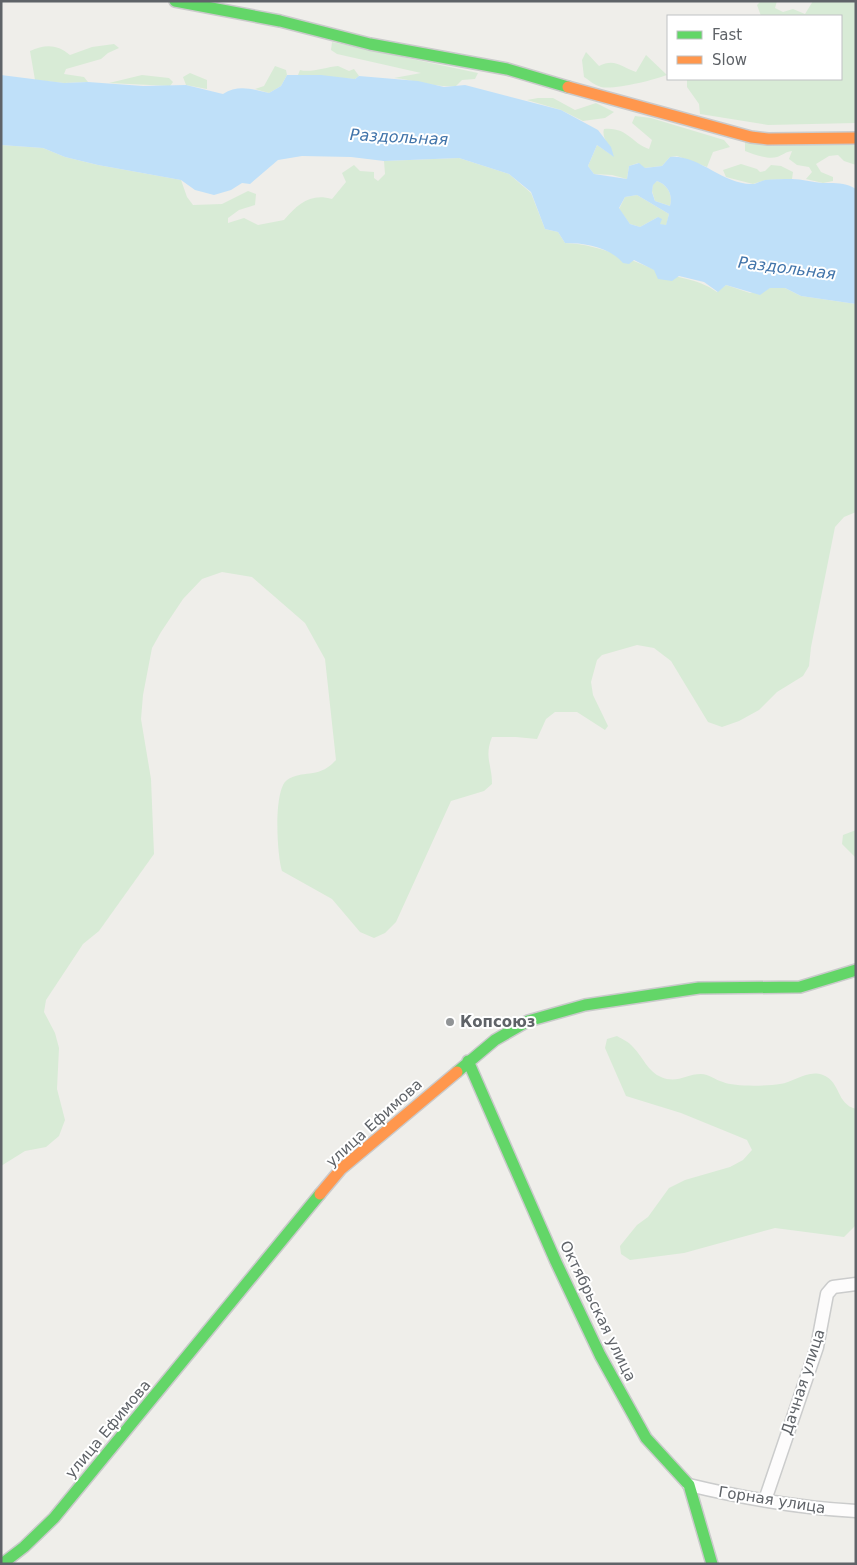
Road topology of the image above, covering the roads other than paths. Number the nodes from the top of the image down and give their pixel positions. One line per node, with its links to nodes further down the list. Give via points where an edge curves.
1 (175, 1): 2 (street, via 280,21 370,44 507,69 751,137)
2 (856, 138)
3 (856, 970): 4 (street, улица Ефимова, via 800,988 699,988 585,1005 528,1022 495,1040)
4 (468, 1061): 6 (street, Октябрьская улица, via 600,1355 646,1438); 9 (street, улица Ефимова, via 341,1169 54,1518)
5 (856, 1284): 7 (street, Дачная улица, via 833,1286 827,1294 817,1347)
6 (689, 1485): 7 (street, Горная улица); 10 (street, Октябрьская улица)
7 (766, 1500): 8 (street, Горная улица)
8 (856, 1511)
9 (2, 1564)
10 (712, 1564)

